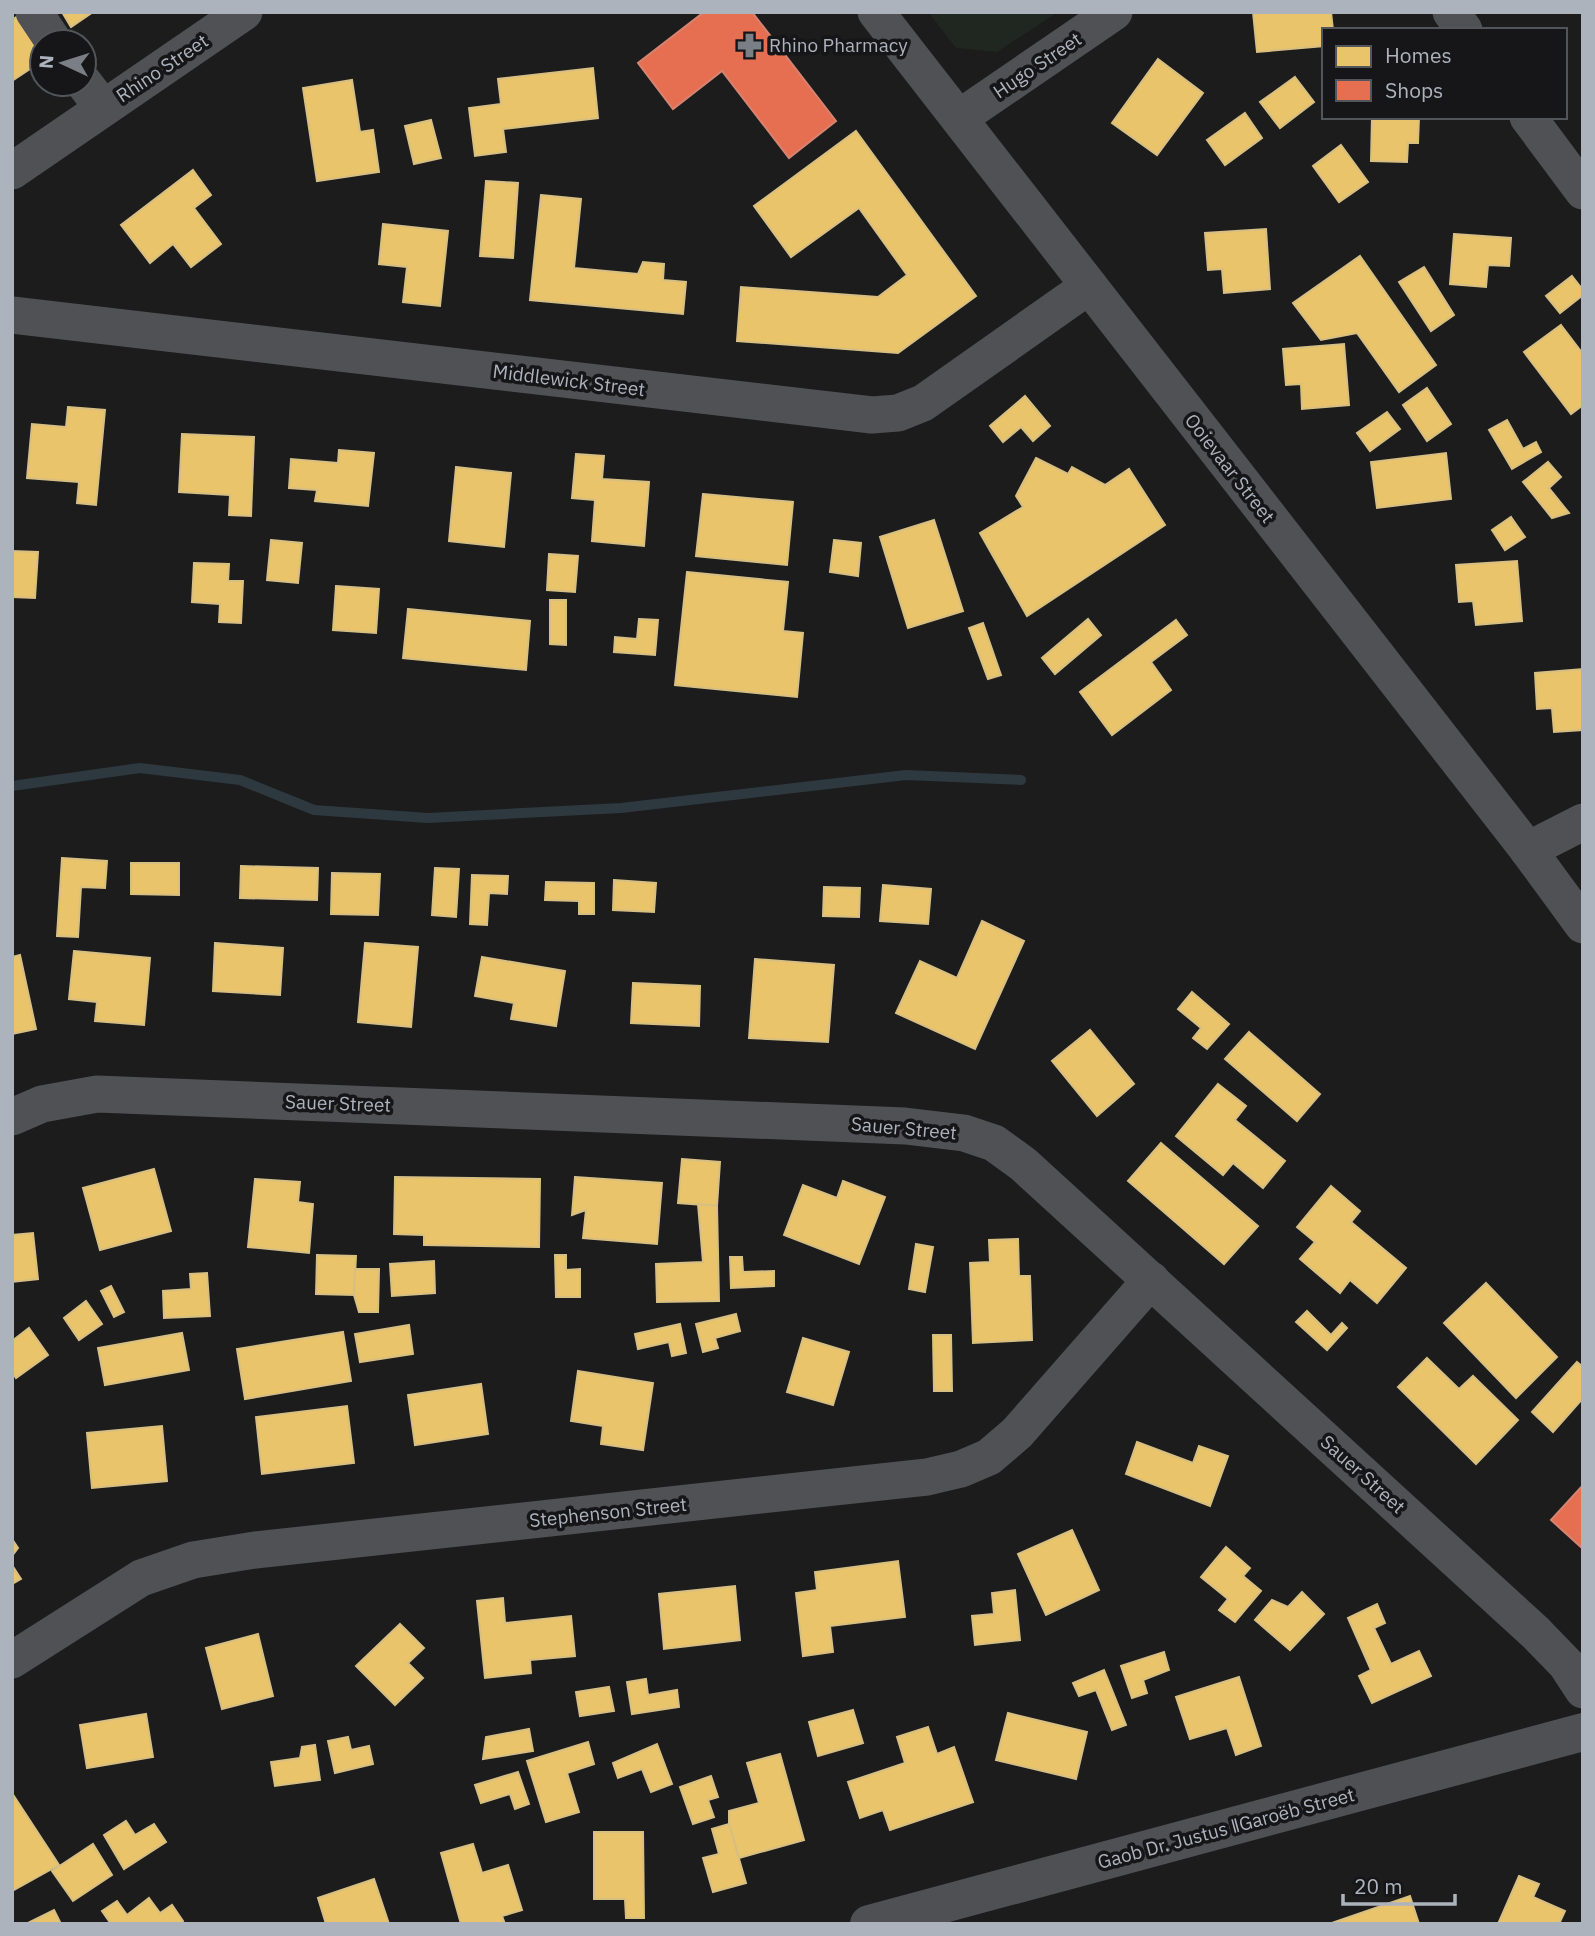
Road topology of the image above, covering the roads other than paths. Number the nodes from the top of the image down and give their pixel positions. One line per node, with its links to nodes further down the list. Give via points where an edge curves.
1 (34, 12): 6 (street)
2 (244, 12): 8 (street, Rhino Street)
3 (876, 12): 10 (street, Ooievaar Street)
4 (1114, 12): 10 (street, Hugo Street)
5 (1451, 12): 7 (street)
6 (45, 28)
7 (1463, 28)
8 (98, 93)
9 (91, 98): 12 (street, Rhino Street)
10 (960, 118): 14 (street, Ooievaar Street)
11 (1529, 119): 13 (street)
12 (12, 171)
13 (1583, 191)
14 (1089, 286): 15 (street, Middlewick Street, via 923,403 898,413 872,415); 17 (street, Ooievaar Street)
15 (12, 315)
16 (1583, 822): 17 (street)
17 (1528, 850): 18 (street, Ooievaar Street)
18 (1583, 925)
19 (12, 1117): 20 (street, Sauer Street, via 42,1104 97,1094 940,1129 994,1143)
20 (1151, 1280): 21 (street, Stephenson Street, via 1017,1433 989,1457 961,1469 927,1477 193,1560 141,1578); 22 (street, Sauer Street, via 1536,1633)
21 (12, 1660)
22 (1583, 1690)
23 (1583, 1732): 24 (street, Gaob Dr. Justus ǁGaroëb Street)
24 (869, 1924)

